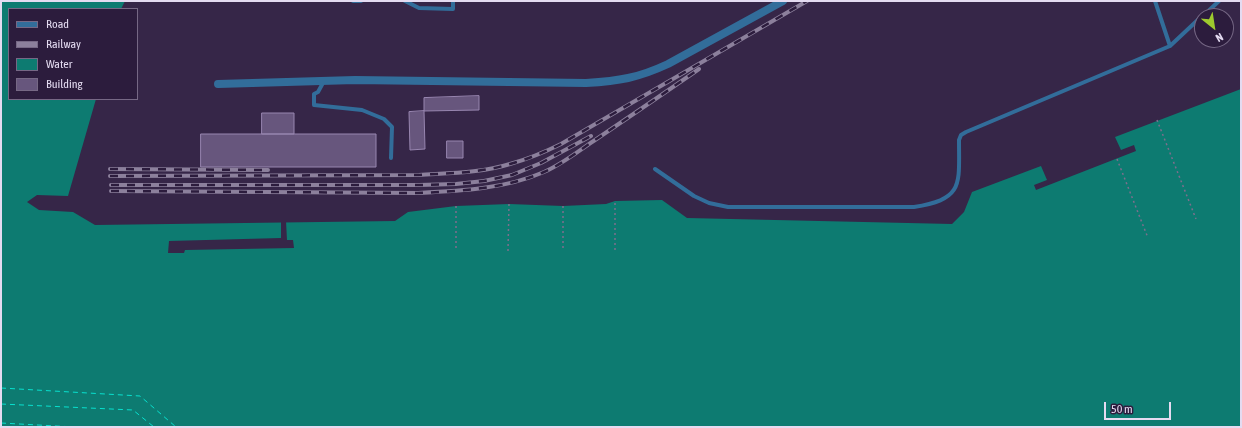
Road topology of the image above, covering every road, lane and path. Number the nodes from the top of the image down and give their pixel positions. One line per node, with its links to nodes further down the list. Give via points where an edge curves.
1 (354, 1): 2 (lane)
2 (361, 1)
3 (405, 1): 4 (lane, via 419,8 453,9)
4 (453, 1)
5 (783, 1): 11 (street, via 650,73 613,82)
6 (1155, 1): 10 (lane)
7 (1219, 1): 8 (lane)
8 (1211, 8)
9 (1194, 24): 10 (lane)
10 (1170, 46): 16 (lane, via 961,135 956,186 943,200 931,204 914,207 728,207 694,196)
11 (324, 81): 12 (street); 14 (lane, via 314,94 314,106 362,110 384,119 392,127)
12 (218, 84)
13 (1157, 120): 21 (path)
14 (391, 158)
15 (1117, 159): 22 (path)
16 (655, 169)
17 (615, 201): 25 (path)
18 (509, 204): 26 (path)
19 (456, 206): 23 (path)
20 (563, 206): 24 (path)
21 (1196, 219)
22 (1148, 238)
23 (456, 249)
24 (563, 250)
25 (615, 250)
26 (508, 251)

